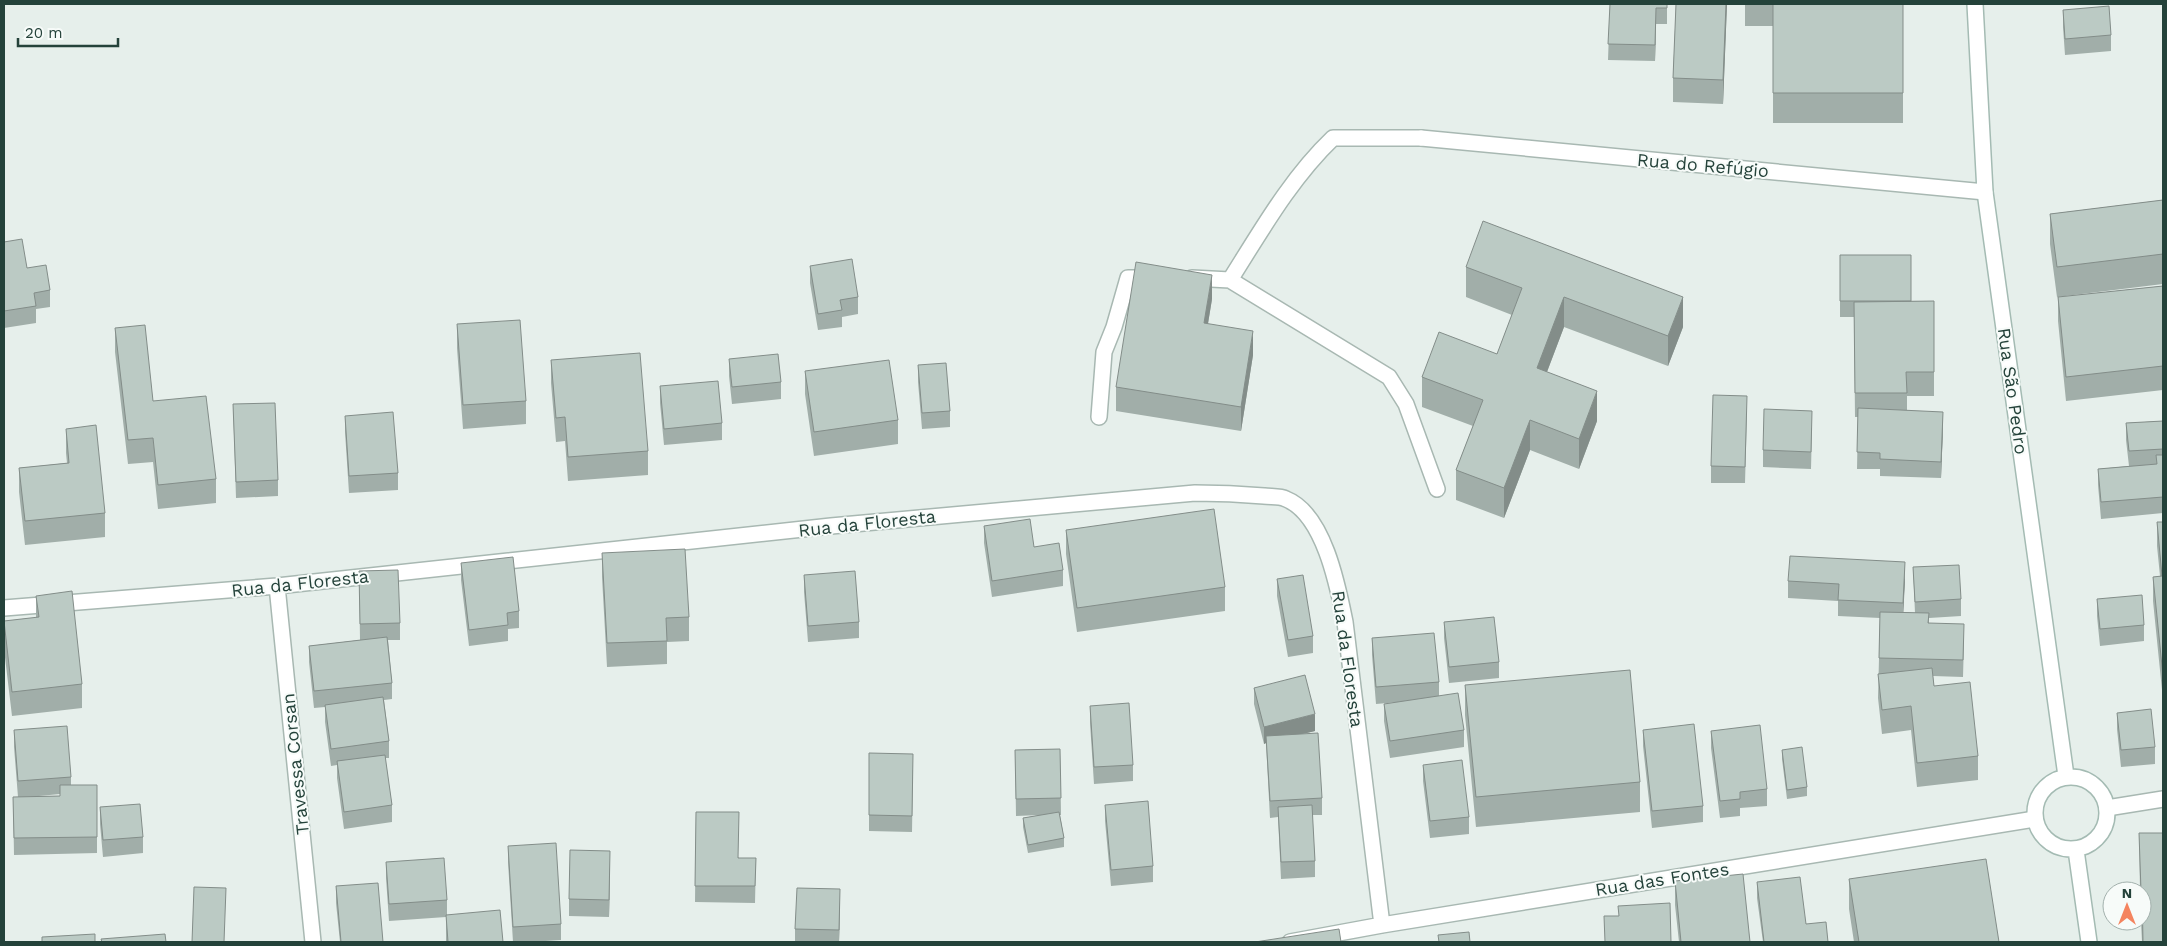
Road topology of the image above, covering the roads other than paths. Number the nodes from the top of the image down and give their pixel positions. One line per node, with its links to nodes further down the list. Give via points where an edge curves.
1 (1975, 4): 2 (street, Rua São Pedro)
2 (1985, 192): 3 (street, Rua do Refúgio, via 1421,138 1333,138 1312,158); 8 (street, Rua São Pedro)
3 (1230, 280): 4 (street, via 1128,278 1104,352); 5 (street, via 1389,377 1406,404)
4 (1099, 417)
5 (1437, 489)
6 (277, 586): 7 (street, Rua da Floresta); 13 (street, Rua da Floresta, via 831,526 1195,493 1285,498 1301,507 1311,520 1338,582); 14 (street, Travessa Corsan)
7 (4, 608)
8 (2066, 776): 10 (street, via 2088,781 2097,788); 11 (street, via 2050,784 2039,796)
9 (2163, 799): 10 (street)
10 (2107, 808): 12 (street, via 2103,830 2096,839)
11 (2035, 818): 12 (street, via 2045,838 2054,845); 13 (street, Rua das Fontes)
12 (2076, 850): 16 (street)
13 (1382, 925): 15 (street, Rua das Fontes)
14 (313, 942)
15 (1290, 942)
16 (2088, 942)

